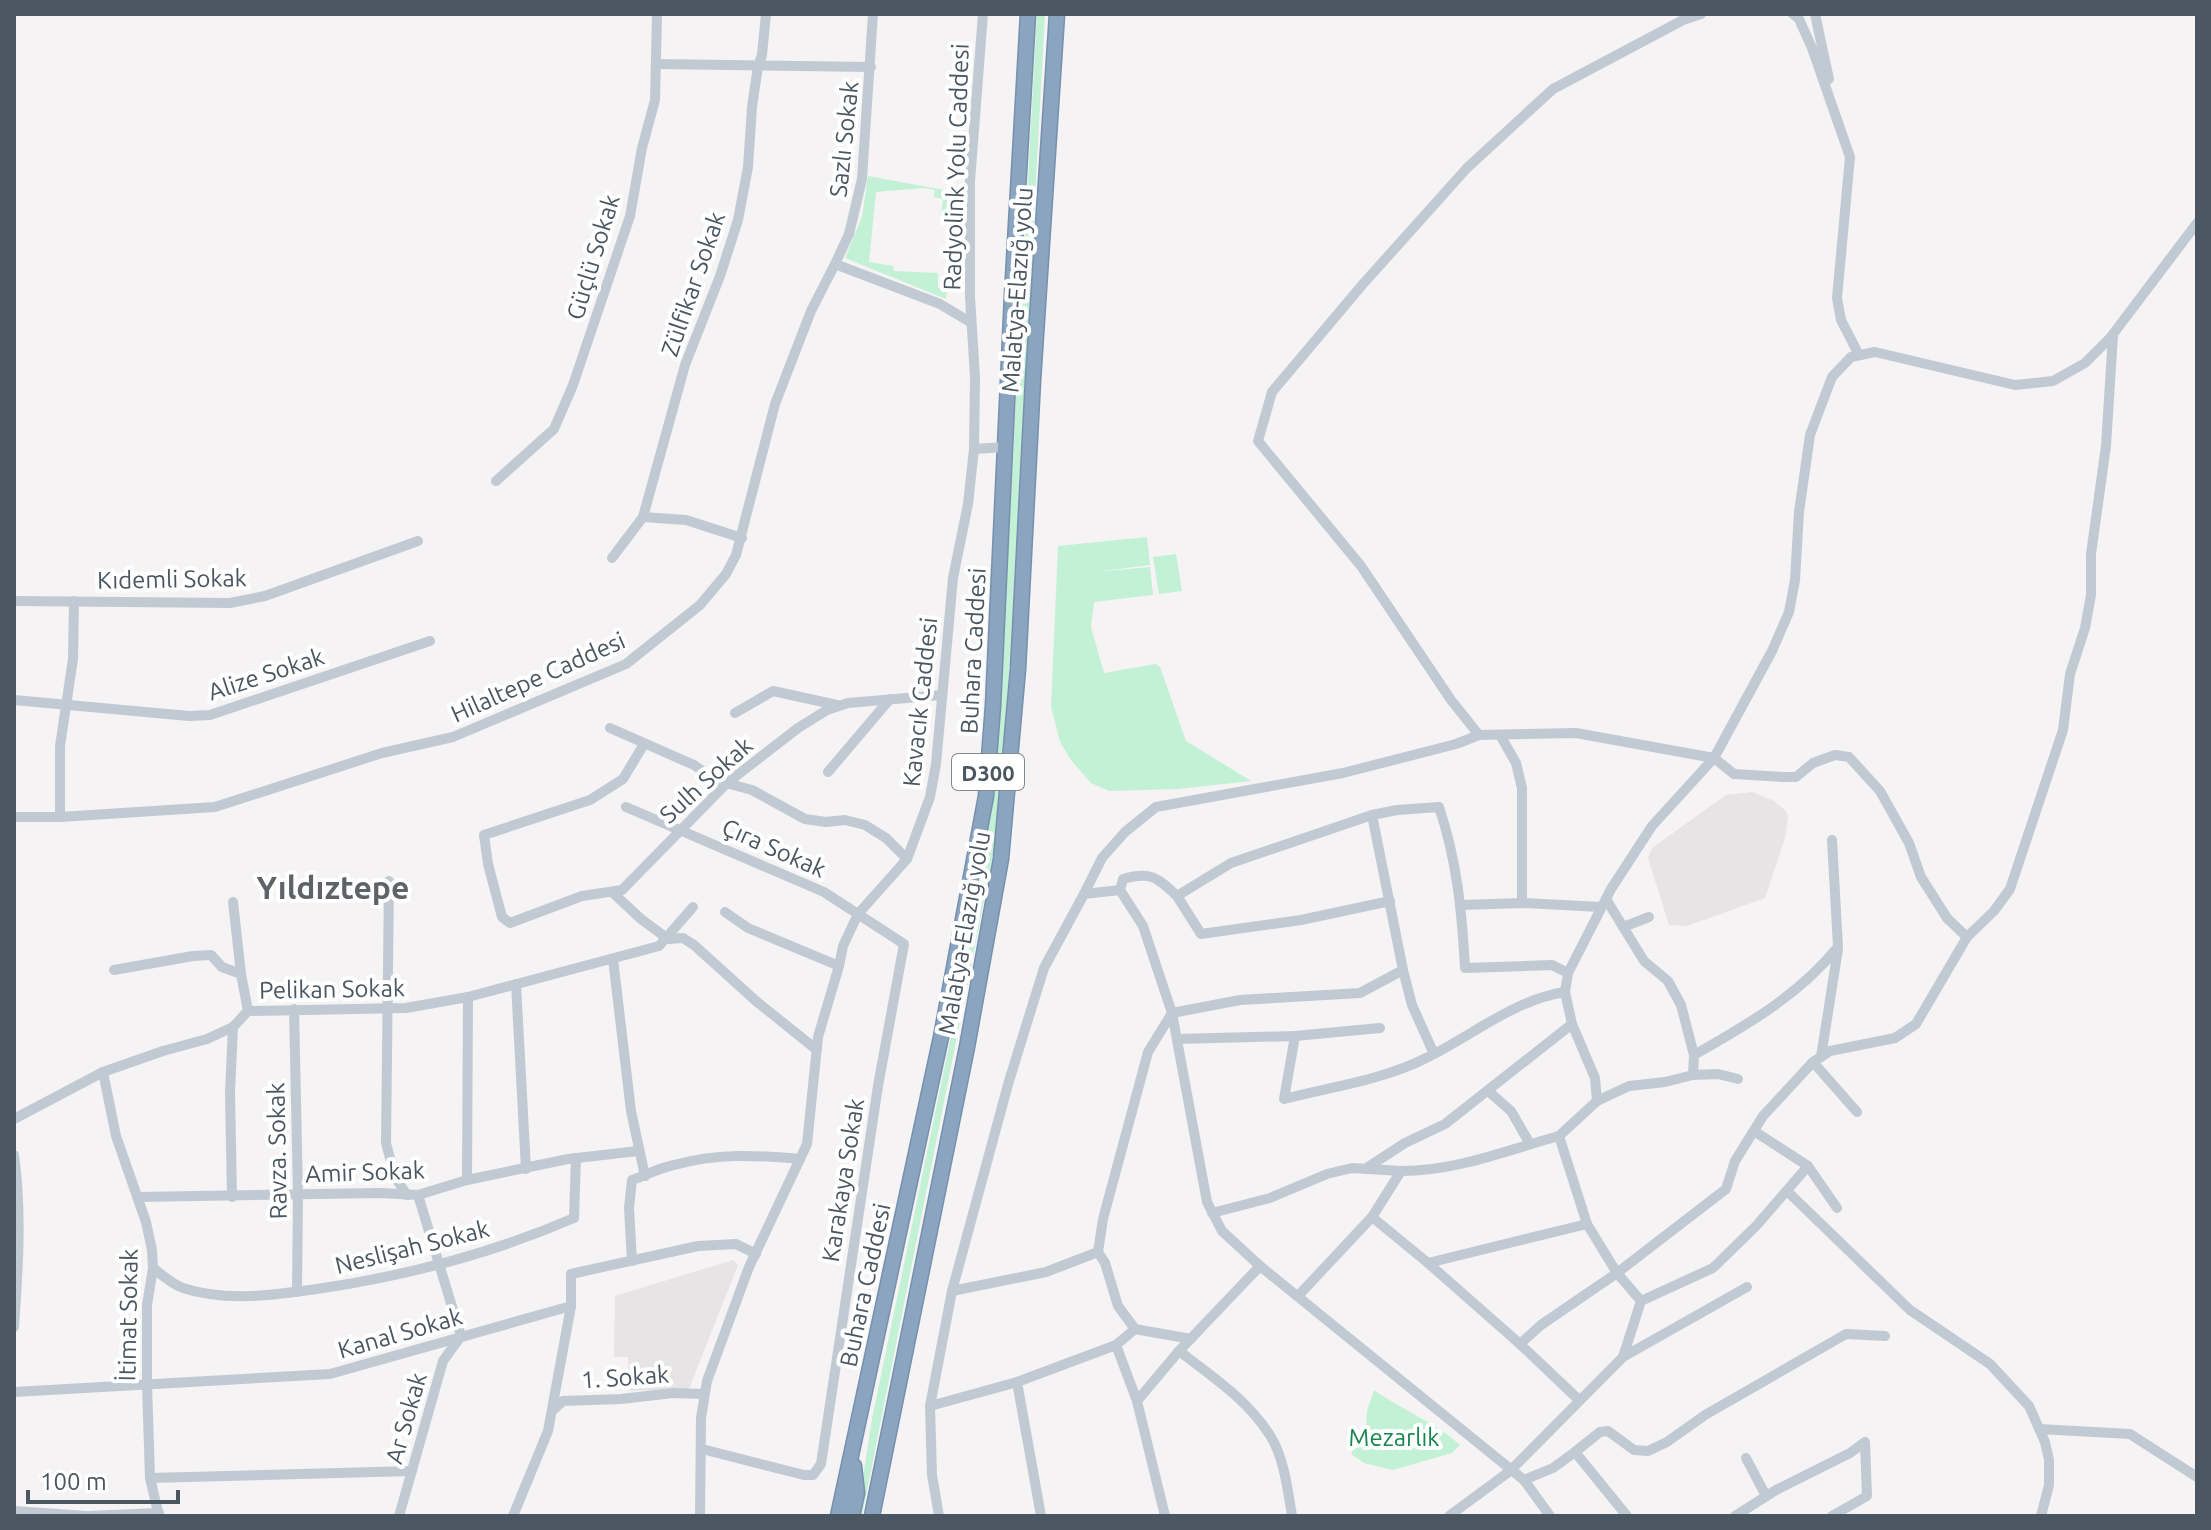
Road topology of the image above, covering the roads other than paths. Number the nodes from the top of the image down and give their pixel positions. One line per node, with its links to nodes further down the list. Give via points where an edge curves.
1 (657, 14): 11 (street, Güçlü Sokak)
2 (766, 14): 12 (street, Zülfikar Sokak)
3 (873, 14): 13 (street, Sazlı Sokak)
4 (983, 14): 17 (street, Radyolink Yolu Caddesi, via 970,181)
5 (1028, 14): 20 (highway, Buhara Caddesi / D300)
6 (1057, 14): 170 (highway, Malatya-Elazığ yolu / D300, via 1018,669 1001,859)
7 (1701, 14): 10 (street)
8 (1793, 14): 14 (street, via 1812,48)
9 (1815, 14): 14 (street)
10 (1687, 17): 37 (street, via 1553,89 1467,168 1272,392 1258,441 1361,566)
11 (656, 64): 12 (street); 22 (street, Güçlü Sokak, via 655,100 626,230 564,411 546,439)
12 (758, 66): 13 (street); 23 (street, Zülfikar Sokak, via 738,220 685,365)
13 (871, 67): 16 (street, Sazlı Sokak, via 860,197)
14 (1838, 124): 19 (street, via 1850,157 1837,298 1841,320)
15 (2197, 223): 18 (street)
16 (835, 264): 17 (street, via 940,304); 24 (street, Hilaltepe Caddesi, via 811,311 769,424)
17 (970, 322): 21 (street, Kavacık Caddesi)
18 (2113, 335): 19 (street, via 2085,363 2053,381 2015,385 1875,352); 65 (street, via 2091,595 2070,674 2063,730 2010,889)
19 (1859, 355): 40 (street, via 1832,377 1810,435 1789,612)
20 (1005, 447): 21 (street); 153 (highway, Buhara Caddesi / D300, via 986,796)
21 (974, 449): 30 (street, Kavacık Caddesi)
22 (496, 481)
23 (643, 517): 24 (street, via 686,520); 26 (street, Zülfikar Sokak)
24 (742, 538): 46 (street, Hilaltepe Caddesi, via 726,574 700,605 626,664 453,737 382,753 215,807)
25 (418, 541): 28 (street, Kıdemli Sokak, via 265,596 230,603)
26 (612, 558)
27 (14, 601): 28 (street, Kıdemli Sokak)
28 (74, 601): 33 (street, via 73,659)
29 (430, 641): 33 (street, Alize Sokak, via 210,715)
30 (942, 695): 31 (street, Sulh Sokak); 49 (street, Kavacık Caddesi, via 930,797)
31 (890, 699): 34 (street, Sulh Sokak); 41 (street)
32 (14, 700): 33 (street, Alize Sokak)
33 (65, 705): 46 (street)
34 (837, 705): 35 (street, via 773,691); 42 (street, Sulh Sokak)
35 (735, 713)
36 (610, 728): 39 (street)
37 (1479, 735): 38 (street); 53 (street, via 1343,773 1156,807 1102,858)
38 (1500, 735): 40 (street, via 1576,733); 57 (street, via 1516,763 1522,788)
39 (644, 744): 42 (street); 52 (street, Sulh Sokak, via 623,779 590,800 484,835 502,917 510,923 582,896)
40 (1714, 758): 58 (street, via 1652,826); 65 (street, via 1734,774 1796,777 1813,763 1835,755 1849,757 1880,791 1921,877 1947,918)
41 (828, 772)
42 (727, 783): 47 (street, Sulh Sokak); 49 (street, via 752,790 805,819 865,825)
43 (626, 807): 47 (street, Çıra Sokak)
44 (1372, 815): 54 (street, via 1231,863); 55 (street); 59 (street, via 1439,807)
45 (14, 817): 46 (street, Hilaltepe Caddesi)
46 (60, 817)
47 (680, 830): 52 (street, Sulh Sokak, via 622,890); 62 (street, Çıra Sokak, via 824,892)
48 (1832, 840): 67 (street)
49 (907, 859): 62 (street, Kavacık Caddesi)
50 (389, 881): 78 (street)
51 (1120, 890): 53 (street); 54 (street, via 1123,879 1141,874 1159,879); 80 (street, via 1143,926)
52 (612, 892): 66 (street)
53 (1084, 894): 129 (street, via 1044,968)
54 (1177, 896): 55 (street, via 1201,934)
55 (1390, 901): 71 (street)
56 (233, 902): 73 (street)
57 (1522, 903): 58 (street); 59 (street)
58 (1603, 903): 64 (street); 72 (street)
59 (1462, 905): 72 (street, via 1465,968 1552,965)
60 (693, 907): 66 (street)
61 (725, 912): 69 (street, via 748,928)
62 (858, 914): 69 (street, Kavacık Caddesi); 152 (street, Karakaya Sokak, via 904,944 821,1464 813,1475 804,1475)
63 (1649, 917): 64 (street)
64 (1623, 927): 88 (street, via 1644,961 1668,981 1681,1005)
65 (1967, 937): 89 (street, via 1916,1024 1895,1038 1830,1051)
66 (668, 939): 68 (street, Pelikan Sokak); 86 (street, via 683,938 694,945)
67 (1838, 947): 88 (street, via 1791,994); 89 (street)
68 (613, 959): 74 (street, Pelikan Sokak); 100 (street)
69 (839, 966): 86 (street, Kavacık Caddesi)
70 (114, 970): 73 (street, via 211,955 230,972)
71 (1403, 970): 80 (street, via 1360,993 1240,1000); 87 (street)
72 (1568, 973): 75 (street)
73 (241, 974): 79 (street)
74 (516, 984): 76 (street, Pelikan Sokak); 106 (street)
75 (1565, 992): 81 (street); 87 (street, via 1509,1011)
76 (468, 997): 78 (street, Pelikan Sokak); 109 (street)
77 (294, 1009): 78 (street, Pelikan Sokak); 79 (street, Pelikan Sokak); 111 (street, Ravza. Sokak)
78 (386, 1009): 112 (street, via 386,1143 395,1177)
79 (248, 1011): 82 (street, Pelikan Sokak)
80 (1172, 1013): 85 (street); 120 (street, via 1148,1052)
81 (1572, 1024): 93 (street); 94 (street, via 1595,1078)
82 (233, 1027): 90 (street, Pelikan Sokak); 114 (street)
83 (1380, 1028): 84 (street)
84 (1295, 1036): 85 (street); 87 (street, via 1284,1099 1391,1072)
85 (1177, 1039): 116 (street)
86 (817, 1050): 103 (street, Kavacık Caddesi, via 808,1135)
87 (1434, 1054)
88 (1694, 1055): 91 (street)
89 (1817, 1060): 95 (street); 97 (street)
90 (103, 1072): 96 (street, Pelikan Sokak); 113 (street, İtimat Sokak, via 116,1136)
91 (1693, 1075): 92 (street); 94 (street, via 1629,1086)
92 (1738, 1079)
93 (1488, 1091): 99 (street, via 1511,1111); 105 (street, via 1445,1124)
94 (1597, 1101): 98 (street)
95 (1857, 1112)
96 (14, 1119)
97 (1754, 1131): 104 (street); 127 (street, via 1735,1161 1726,1189)
98 (1559, 1136): 99 (street); 118 (street)
99 (1530, 1144): 107 (street, via 1470,1163)
100 (638, 1151): 102 (street, Amir Sokak); 108 (street)
101 (14, 1155): 119 (street)
102 (576, 1158): 106 (street, Amir Sokak); 124 (street, Neslişah Sokak, via 574,1218)
103 (800, 1159): 108 (street, via 712,1157); 121 (street, Kavacık Caddesi)
104 (1808, 1166): 110 (street); 115 (street)
105 (1368, 1167): 107 (street); 116 (street, via 1327,1174 1270,1198)
106 (526, 1169): 109 (street, Amir Sokak)
107 (1401, 1171): 117 (street)
108 (645, 1176): 122 (street, via 632,1180)
109 (467, 1180): 112 (street, Amir Sokak)
110 (1787, 1191): 132 (street, via 1713,1268); 151 (street, via 1910,1310 1990,1364 2029,1406)
111 (298, 1194): 112 (street, Amir Sokak); 114 (street, Amir Sokak); 130 (street, Ravza. Sokak)
112 (412, 1195): 124 (street)
113 (137, 1197): 114 (street, Amir Sokak); 126 (street, İtimat Sokak)
114 (232, 1197)
115 (1837, 1208)
116 (1212, 1213): 125 (street, via 1222,1231)
117 (1372, 1217): 123 (street); 131 (street)
118 (1587, 1224): 123 (street); 127 (street)
119 (16, 1234): 134 (street)
120 (1098, 1252): 129 (street, via 1046,1272); 135 (street, via 1118,1306)
121 (756, 1254): 122 (street, via 736,1244 698,1246); 146 (street, Kavacık Caddesi)
122 (632, 1261): 133 (street, via 571,1274)
123 (1428, 1263): 139 (street)
124 (440, 1265): 130 (street, Neslişah Sokak); 136 (street)
125 (1260, 1266): 131 (street); 138 (street)
126 (153, 1268): 130 (street, Neslişah Sokak, via 185,1288 213,1293); 144 (street, İtimat Sokak, via 147,1305)
127 (1617, 1273): 132 (street); 139 (street)
128 (1747, 1287): 142 (street)
129 (952, 1291): 149 (street)
130 (297, 1292)
131 (1298, 1296): 157 (street)
132 (1641, 1301): 142 (street)
133 (571, 1306): 136 (street, Kanal Sokak); 150 (street)
134 (14, 1327)
135 (1135, 1329): 138 (street); 140 (street)
136 (461, 1336): 144 (street, Kanal Sokak, via 330,1374); 156 (street, Ar Sokak, via 443,1361)
137 (1885, 1336): 154 (street, via 1846,1334 1648,1451 1634,1450 1608,1431)
138 (1191, 1339): 141 (street)
139 (1520, 1344): 147 (street)
140 (1116, 1345): 143 (street); 148 (street)
141 (1179, 1351): 148 (street); 174 (street, via 1253,1413 1273,1440)
142 (1623, 1357): 147 (street)
143 (1017, 1382): 149 (street); 172 (street)
144 (147, 1385): 145 (street, Kanal Sokak); 159 (street, İtimat Sokak)
145 (14, 1392)
146 (704, 1394): 150 (street, 1. Sokak, via 563,1401); 152 (street, Kavacık Caddesi)
147 (1579, 1400): 157 (street)
148 (1137, 1401): 173 (street)
149 (930, 1406): 171 (street)
150 (553, 1410): 166 (street, via 542,1451)
151 (2039, 1429): 158 (street, via 2130,1434); 180 (street, via 2049,1460)
152 (702, 1449): 167 (street, Kavacık Caddesi)
153 (853, 1449): 168 (highway, Buhara Caddesi / D300); 169 (highway, via 857,1493)
154 (1575, 1452): 160 (street); 177 (street)
155 (1746, 1458): 161 (street)
156 (412, 1471): 159 (street); 165 (street, Ar Sokak)
157 (1510, 1471): 160 (street); 175 (street)
158 (2197, 1477)
159 (150, 1478): 163 (street, İtimat Sokak)
160 (1524, 1480): 176 (street)
161 (1766, 1496): 178 (street); 179 (street, via 1865,1442 1867,1496)
162 (14, 1511): 164 (street)
163 (159, 1515): 164 (street)
164 (87, 1516)
165 (399, 1516)
166 (513, 1516)
167 (700, 1516)
168 (838, 1516)
169 (852, 1516)
170 (872, 1516)
171 (939, 1516)
172 (1041, 1516)
173 (1165, 1516)
174 (1292, 1516)
175 (1449, 1516)
176 (1550, 1516)
177 (1627, 1516)
178 (1735, 1516)
179 (1832, 1516)
180 (2041, 1516)

